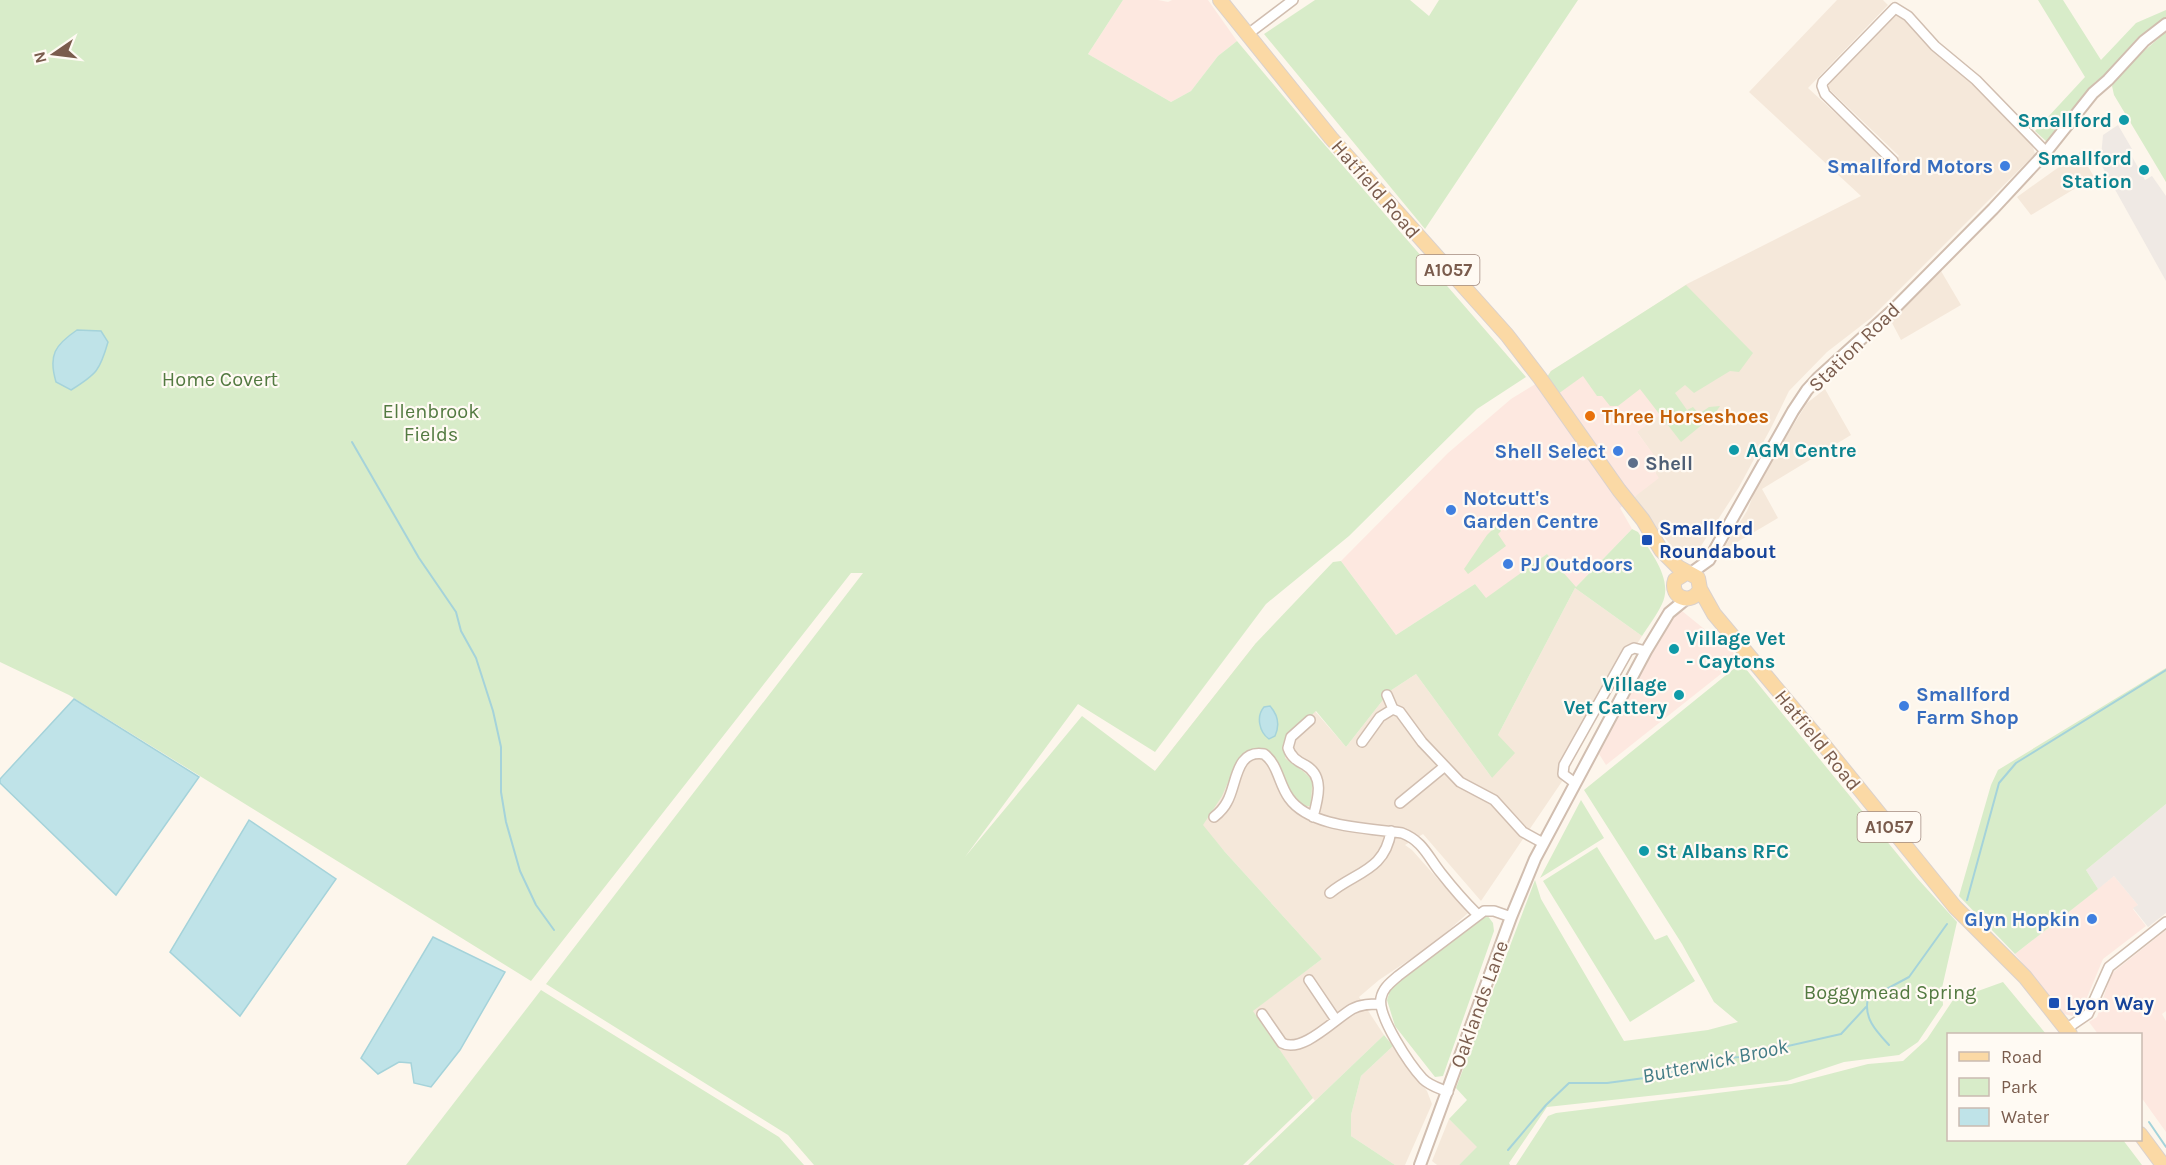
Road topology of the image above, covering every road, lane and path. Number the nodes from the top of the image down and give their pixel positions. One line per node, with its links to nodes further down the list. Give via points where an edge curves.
1 (1220, 0): 4 (main road, Hatfield Road / A1057)
2 (1293, 0): 4 (street)
3 (2166, 24): 5 (street, Station Road, via 2096,90)
4 (1248, 34): 7 (main road, Hatfield Road / A1057, via 1331,138 1507,335)
5 (2046, 152): 6 (street, via 1976,80 1935,46 1908,16 1894,8 1822,86 1825,94); 8 (street, Station Road, via 1892,311 1807,390)
6 (1893, 161)
7 (1661, 550): 8 (main road, Hatfield Road / A1057); 9 (main road, Hatfield Road / A1057)
8 (1694, 579): 9 (main road, via 1678,576); 10 (main road, via 1696,596); 11 (main road, Hatfield Road / A1057)
9 (1674, 587): 10 (main road, via 1679,596); 12 (street, Oaklands Lane)
10 (1687, 599): 11 (main road, Hatfield Road / A1057); 12 (street, Oaklands Lane)
11 (1708, 607): 33 (main road, Hatfield Road / A1057, via 1955,907 2025,976)
12 (1670, 613): 13 (street, Oaklands Lane)
13 (1646, 651): 19 (street, Oaklands Lane); 19 (street, via 1628,651 1564,765 1563,774)
14 (1387, 695): 15 (street)
15 (1393, 709): 17 (street, via 1380,717); 18 (street, via 1400,712)
16 (1310, 720): 22 (street, via 1291,736 1288,745 1293,757 1311,769 1318,780)
17 (1362, 742)
18 (1444, 766): 20 (street); 24 (street, via 1464,786 1494,800 1523,832)
19 (1575, 783): 24 (street, Oaklands Lane)
20 (1400, 803)
21 (1214, 817): 22 (street, via 1227,802 1241,763 1257,753 1272,761 1290,800)
22 (1313, 817): 23 (street)
23 (1391, 831): 25 (street, via 1379,859); 26 (street, via 1419,842)
24 (1543, 843): 27 (street, Oaklands Lane)
25 (1330, 893)
26 (1478, 915): 27 (street, Oaklands Lane, via 1492,910); 30 (street, Oaklands Lane, via 1389,984 1382,992)
27 (1511, 916): 34 (street, Oaklands Lane)
28 (2166, 922): 33 (street, via 2109,967 2088,1014)
29 (1309, 980): 32 (street)
30 (1380, 1004): 32 (street, via 1358,1006); 34 (street, Oaklands Lane, via 1390,1030 1419,1073 1429,1084)
31 (1262, 1014): 32 (street, via 1286,1046 1304,1042)
32 (1336, 1020)
33 (2068, 1032)
34 (1448, 1092): 36 (street, Oaklands Lane)
35 (2142, 1137): 37 (main road)
36 (1420, 1165)
37 (2163, 1165)

